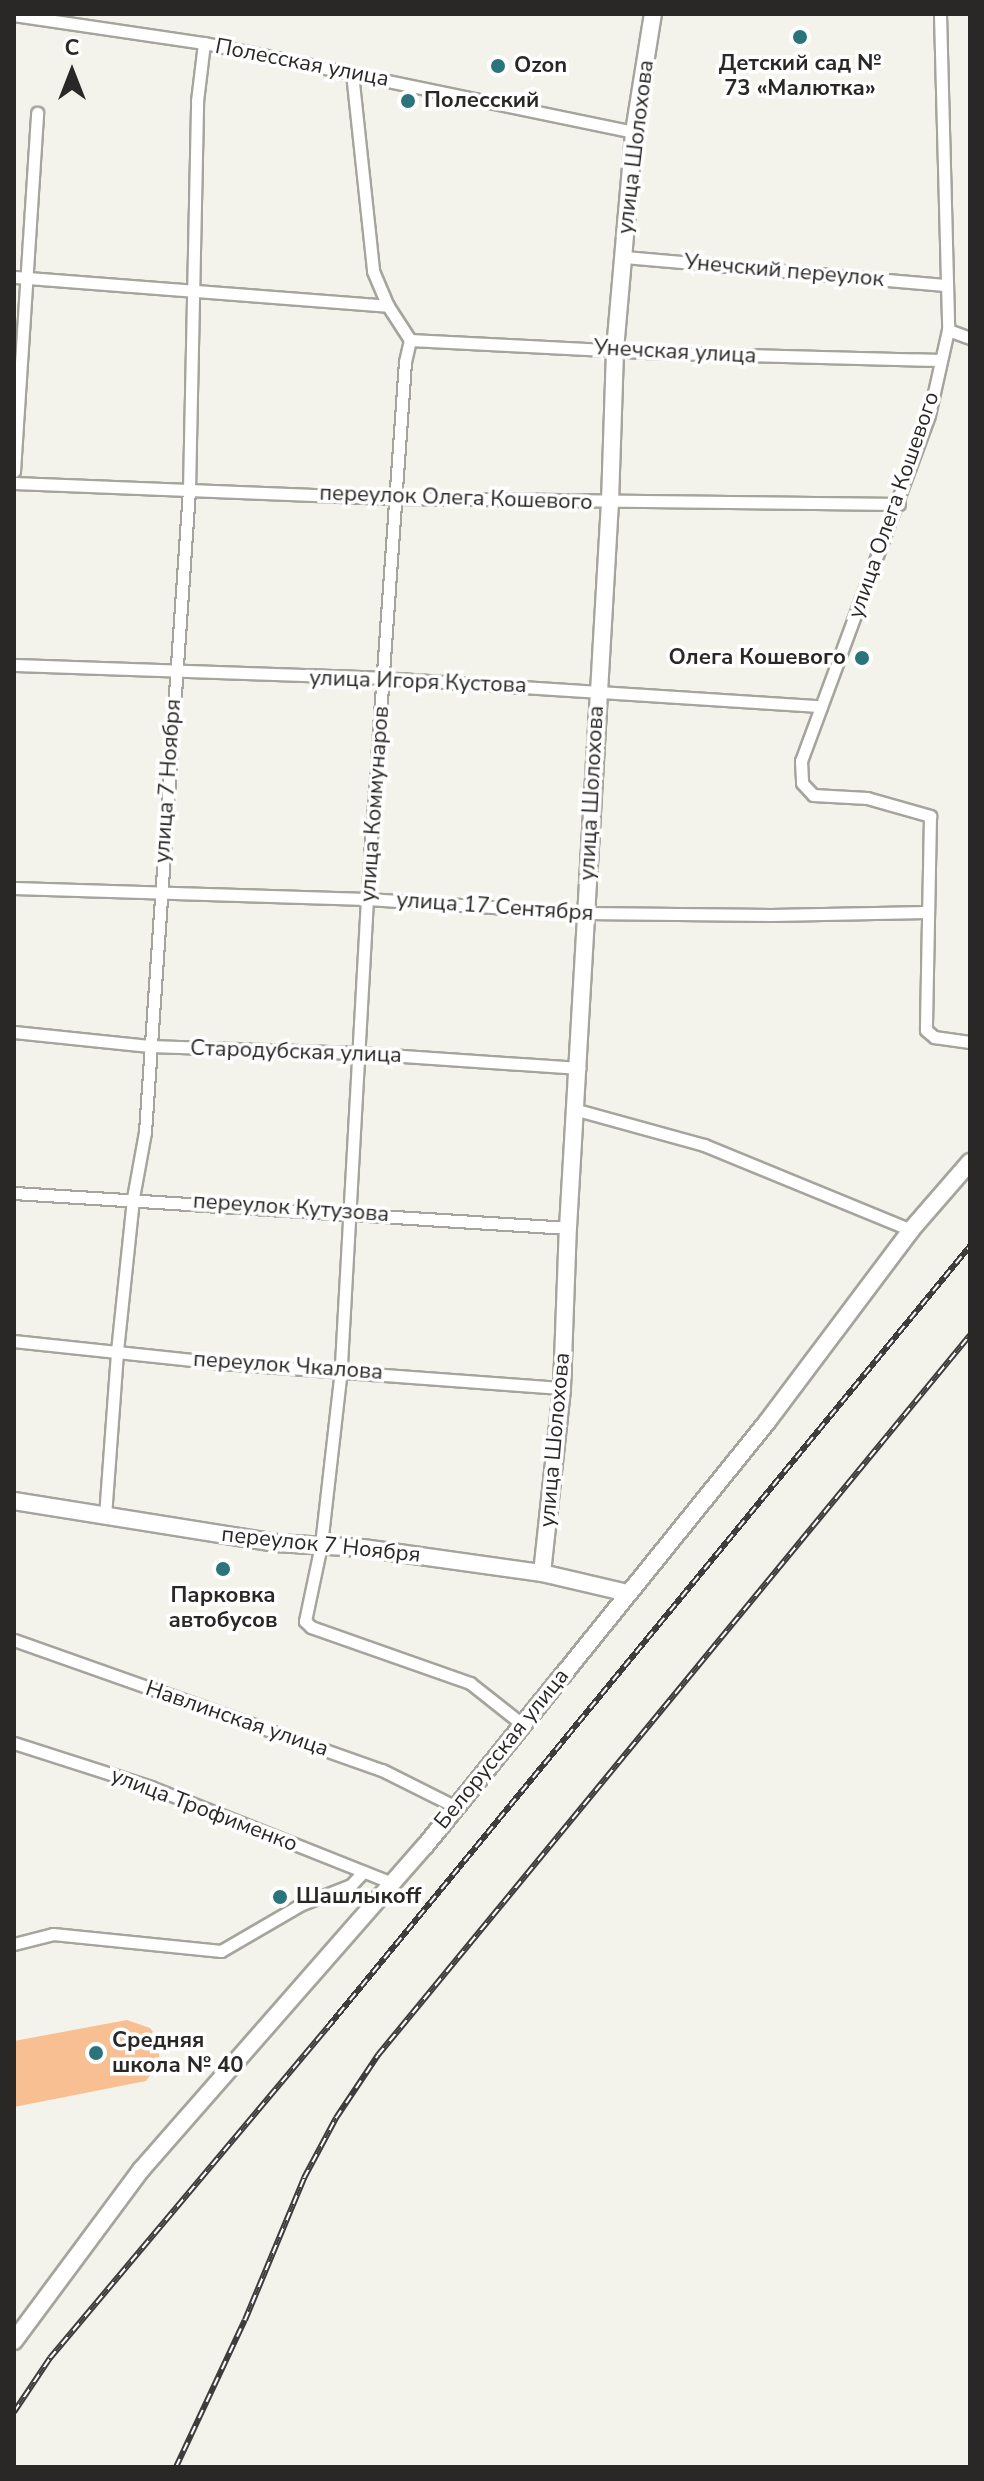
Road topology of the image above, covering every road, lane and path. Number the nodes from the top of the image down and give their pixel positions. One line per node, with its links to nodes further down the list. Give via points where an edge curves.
1 (653, 14): 7 (street, улица Шолохова)
2 (940, 14): 11 (street, улица Олега Кошевого)
3 (14, 15): 4 (street, Полесская улица)
4 (204, 43): 5 (street, Полесская улица); 12 (street, улица 7 Ноября, via 197,101)
5 (352, 73): 7 (street, Полесская улица); 13 (street, via 373,271)
6 (37, 113): 10 (street)
7 (634, 132): 8 (street, улица Шолохова)
8 (624, 257): 11 (street, Унечский переулок); 17 (street, улица Шолохова)
9 (14, 277): 10 (street)
10 (29, 278): 12 (street); 19 (street)
11 (945, 285): 14 (street, улица Олега Кошевого)
12 (194, 293): 13 (street); 21 (street, улица 7 Ноября)
13 (388, 306): 16 (street)
14 (948, 330): 15 (street); 18 (street, улица Олега Кошевого)
15 (970, 338)
16 (410, 340): 17 (street, Унечская улица); 22 (street, улица Коммунаров)
17 (615, 350): 18 (street, Унечская улица); 23 (street, улица Шолохова)
18 (941, 360): 24 (street, улица Олега Кошевого)
19 (14, 471)
20 (14, 483): 21 (street, переулок Олега Кошевого)
21 (189, 490): 22 (street, переулок Олега Кошевого); 26 (street, улица 7 Ноября)
22 (395, 498): 23 (street, переулок Олега Кошевого); 27 (street, улица Коммунаров)
23 (610, 502): 24 (street, переулок Олега Кошевого); 28 (street, улица Шолохова)
24 (899, 504): 29 (street, улица Олега Кошевого)
25 (14, 665): 26 (street, улица Игоря Кустова)
26 (175, 670): 27 (street, улица Игоря Кустова); 31 (street, улица 7 Ноября)
27 (384, 678): 28 (street, улица Игоря Кустова); 32 (street, улица Коммунаров)
28 (597, 689): 29 (street, улица Игоря Кустова); 34 (street, улица Шолохова)
29 (821, 706): 33 (street, улица Олега Кошевого, via 801,761 802,783 813,795 867,798 930,816)
30 (14, 888): 31 (street, улица 17 Сентября)
31 (161, 891): 32 (street, улица 17 Сентября); 37 (street, улица 7 Ноября)
32 (367, 899): 34 (street, улица 17 Сентября); 38 (street, улица Коммунаров)
33 (927, 912): 34 (street, улица 17 Сентября); 36 (street, улица Олега Кошевого, via 926,1030 934,1037)
34 (585, 913): 39 (street, улица Шолохова)
35 (14, 1032): 37 (street, Стародубская улица)
36 (970, 1042)
37 (149, 1046): 38 (street, Стародубская улица); 43 (street, улица 7 Ноября, via 145,1132)
38 (359, 1053): 39 (street, Стародубская улица); 44 (street, улица Коммунаров)
39 (579, 1068): 40 (street, улица Шолохова)
40 (577, 1110): 45 (street, улица Шолохова); 46 (street, via 704,1145)
41 (970, 1162): 46 (street, Белорусская улица)
42 (14, 1193): 43 (street, переулок Кутузова)
43 (133, 1198): 44 (street, переулок Кутузова); 48 (street, улица 7 Ноября)
44 (351, 1212): 45 (street, переулок Кутузова); 49 (street, улица Коммунаров)
45 (568, 1228): 50 (street, улица Шолохова)
46 (911, 1230): 55 (street, Белорусская улица, via 767,1422)
47 (14, 1341): 48 (street, переулок Чкалова)
48 (117, 1351): 49 (street, переулок Чкалова); 52 (street, улица 7 Ноября)
49 (341, 1369): 50 (street, переулок Чкалова); 53 (street, улица Коммунаров)
50 (562, 1388): 54 (street, улица Шолохова)
51 (14, 1501): 52 (street, переулок 7 Ноября)
52 (105, 1516): 53 (street, переулок 7 Ноября, via 275,1543)
53 (321, 1545): 54 (street, переулок 7 Ноября); 57 (street, улица Коммунаров, via 307,1624 470,1683)
54 (542, 1573): 55 (street, переулок 7 Ноября)
55 (628, 1593): 57 (street, Белорусская улица)
56 (14, 1640): 59 (street, Навлинская улица, via 382,1770)
57 (522, 1724): 59 (street, Белорусская улица)
58 (14, 1743): 60 (street, улица Трофименко, via 151,1787)
59 (456, 1807): 61 (street, Белорусская улица)
60 (363, 1872): 61 (street, улица Трофименко); 62 (street, via 351,1885 300,1905 221,1951 67,1934)
61 (392, 1883): 63 (street, Белорусская улица, via 141,2170)
62 (14, 1944)
63 (17, 2329)

